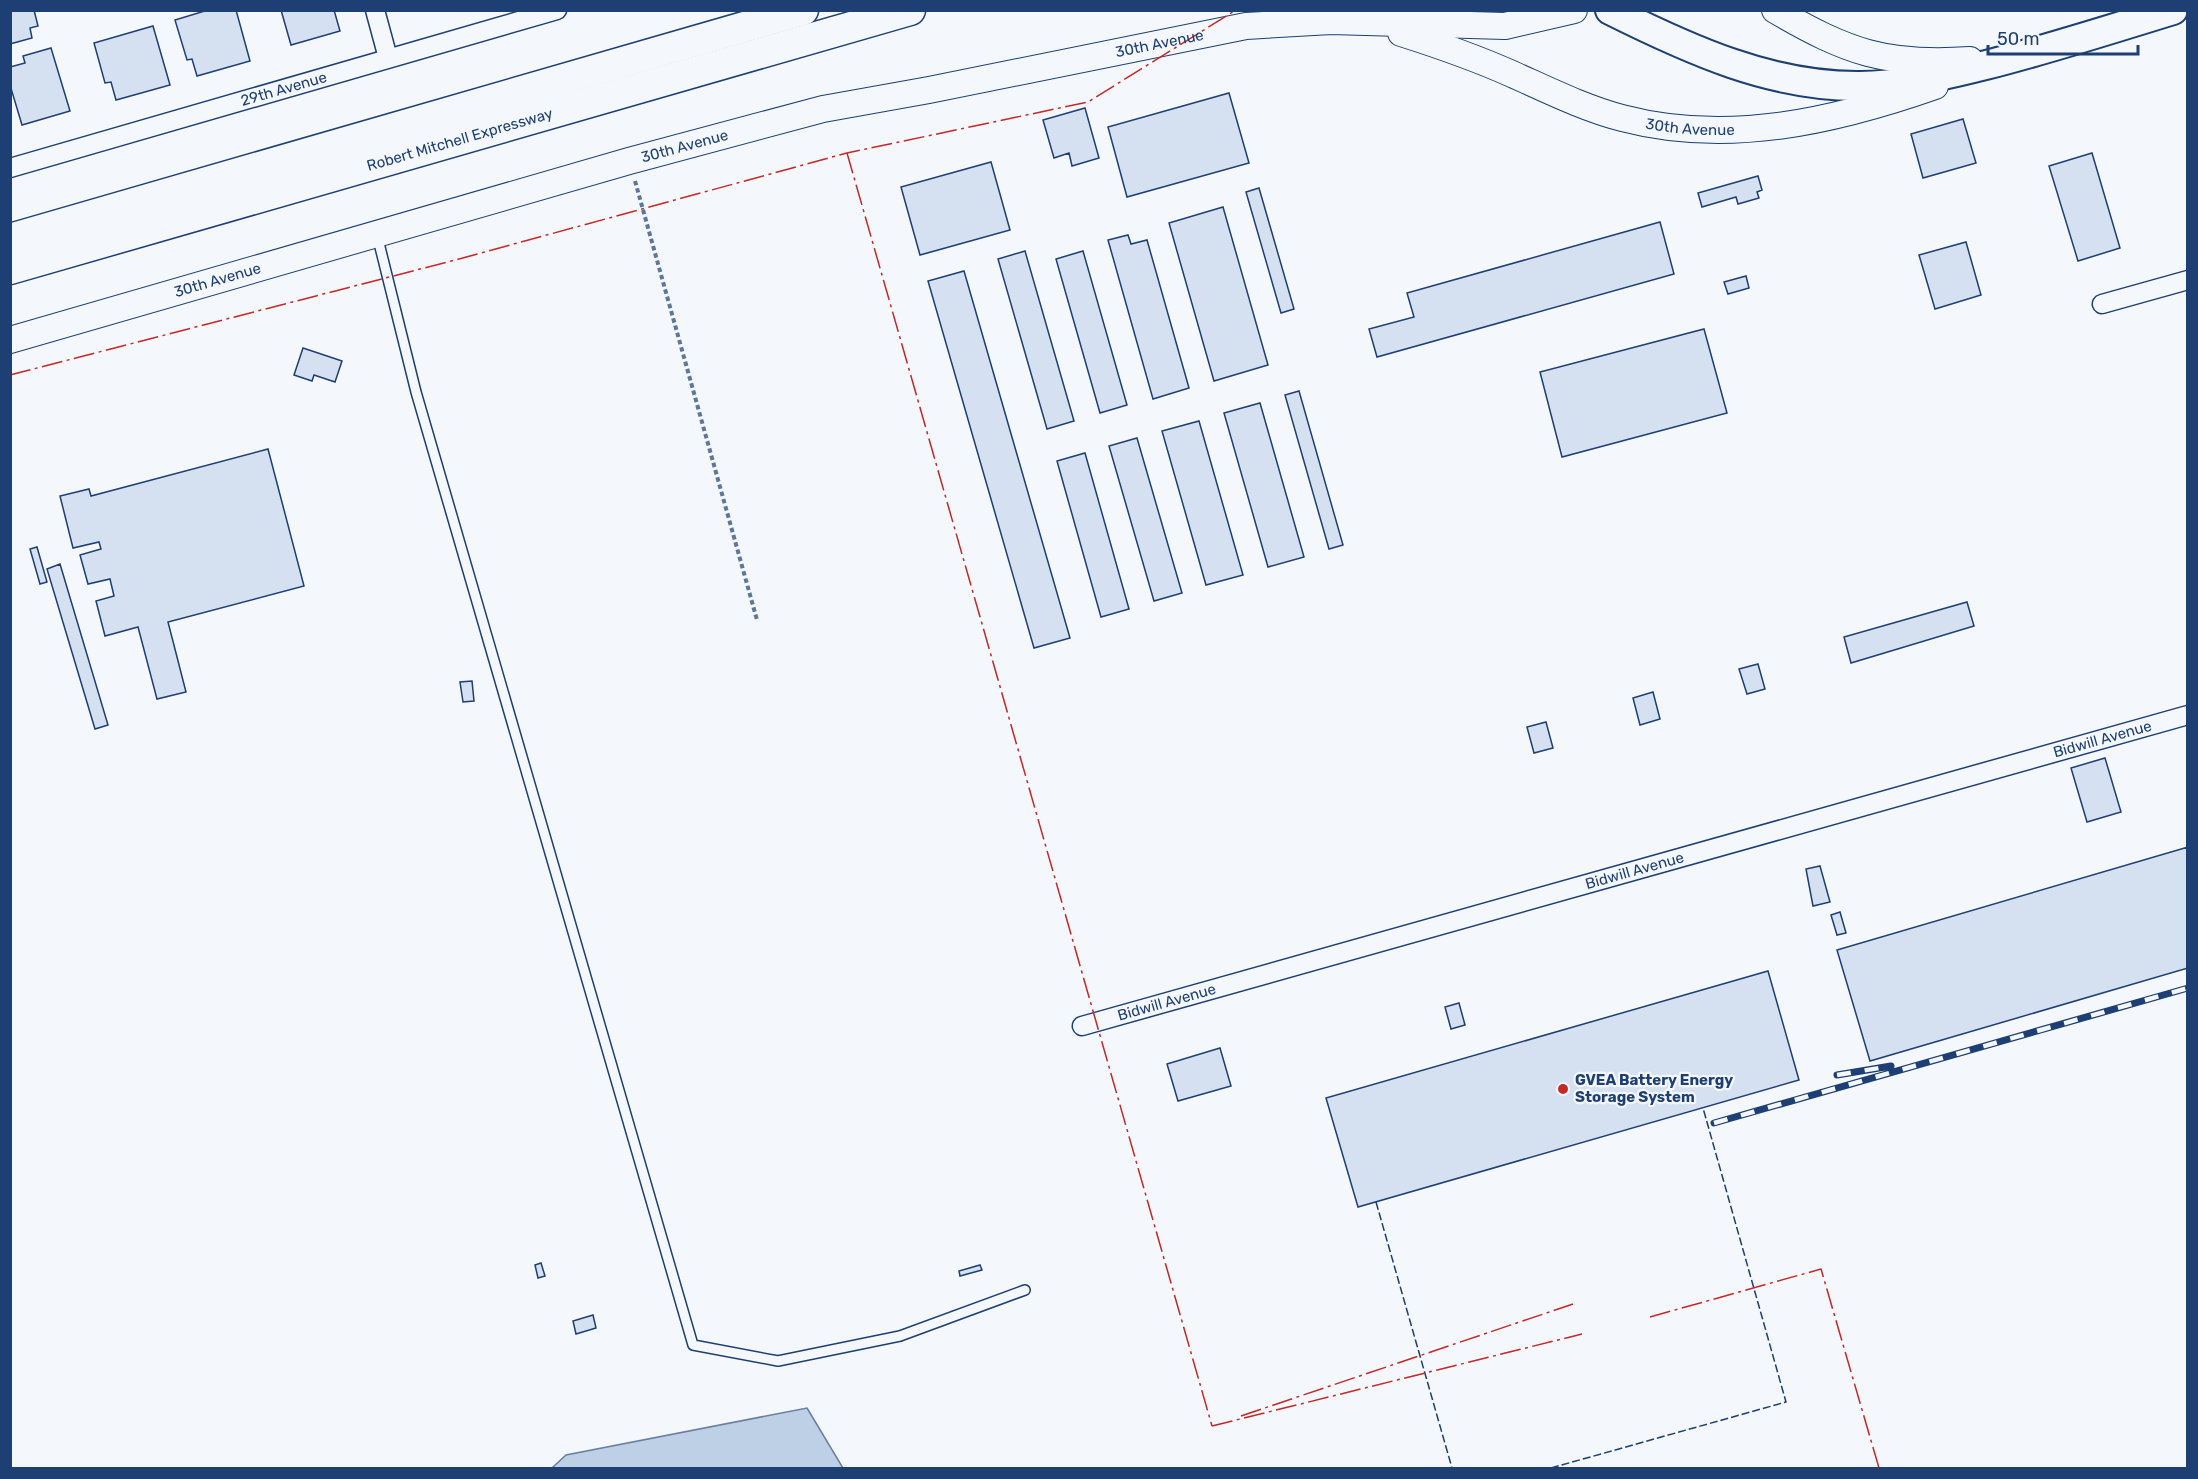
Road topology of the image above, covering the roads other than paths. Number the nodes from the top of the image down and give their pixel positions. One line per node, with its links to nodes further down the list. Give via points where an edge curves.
1 (375, 10): 11 (street)
2 (557, 10): 11 (street, 29th Avenue)
3 (803, 10): 14 (highway, Robert Mitchell Expressway)
4 (910, 10): 15 (highway, Robert Mitchell Expressway)
5 (1574, 10): 9 (main road, 30th Avenue, via 1505,26)
6 (1610, 10): 10 (main road, via 1690,48 1735,64 1780,77 1822,83 1896,84)
7 (1775, 10): 10 (main road, 30th Avenue, via 1827,39 1873,56 1937,62)
8 (2174, 10): 10 (main road, 30th Avenue)
9 (1372, 24): 10 (main road, 30th Avenue, via 1464,54 1621,117 1694,131 1786,126 1836,116 1904,97); 13 (main road, 30th Avenue, via 1300,21 1246,26 823,109 629,160)
10 (2016, 57)
11 (388, 58): 12 (street, 29th Avenue)
12 (10, 168)
13 (377, 235): 18 (main road, 30th Avenue); 21 (lane, via 419,403 693,1345 778,1361 900,1336)
14 (10, 239)
15 (10, 269)
16 (2187, 280): 17 (street)
17 (2102, 304)
18 (10, 340)
19 (2187, 715): 20 (street, Bidwill Avenue)
20 (1082, 1026)
21 (1025, 1290)

